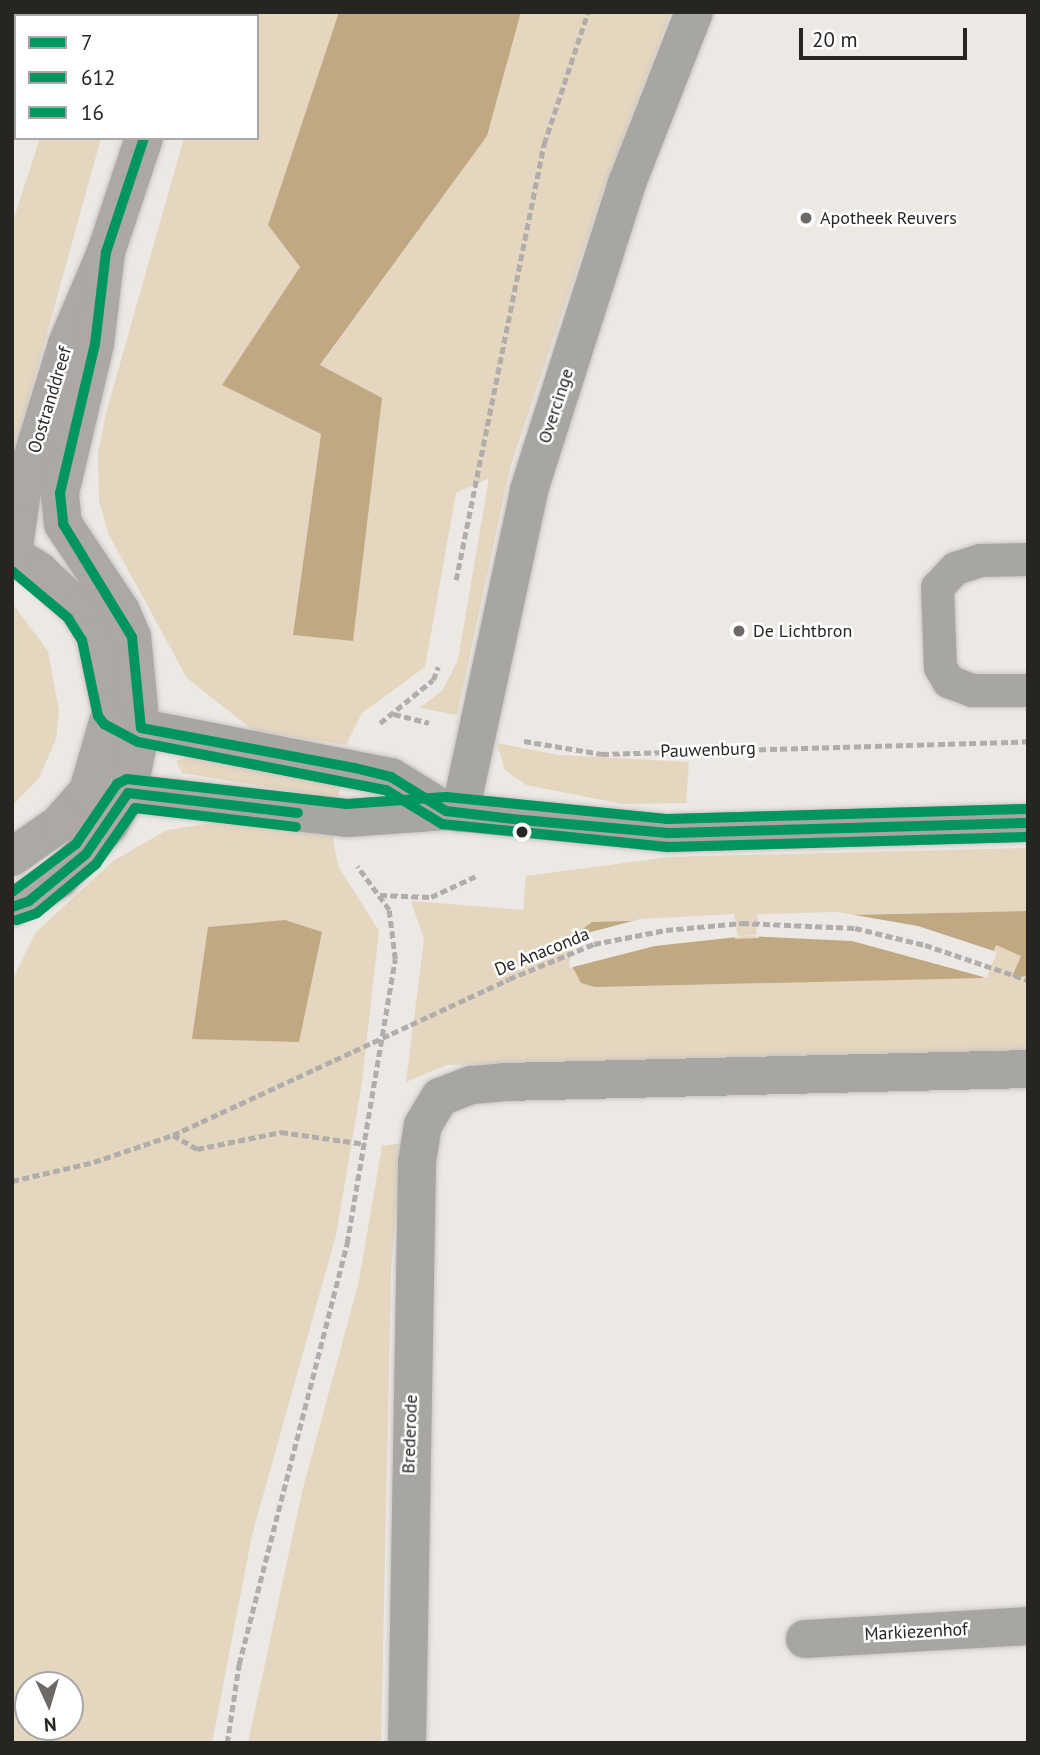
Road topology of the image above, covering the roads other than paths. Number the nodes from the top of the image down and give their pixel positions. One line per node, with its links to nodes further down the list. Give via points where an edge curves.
1 (694, 12): 9 (street, Overcinge, via 627,183 529,490)
2 (143, 140): 3 (main road, Oostranddreef)
3 (106, 252): 4 (main road, Oostranddreef, via 67,344 22,491); 7 (main road, Oostranddreef, via 95,344 60,493 63,524 121,611 132,637)
4 (12, 554): 7 (main road, via 79,609 95,635)
5 (1028, 559): 6 (lane, via 980,560 955,568 937,587 940,667 948,681 971,690)
6 (1028, 690)
7 (126, 720): 8 (main road); 9 (street, via 391,777); 11 (main road, via 88,791 59,824)
8 (128, 793): 9 (street, via 347,818); 12 (main road, via 86,854 39,894)
9 (453, 812): 10 (street, via 668,833)
10 (1028, 823)
11 (12, 857)
12 (12, 907)
13 (1028, 1069): 16 (street, Brederode, via 505,1082 440,1097 423,1125 408,1492)
14 (1028, 1626): 15 (street, Markiezenhof)
15 (805, 1639)
16 (407, 1743)

